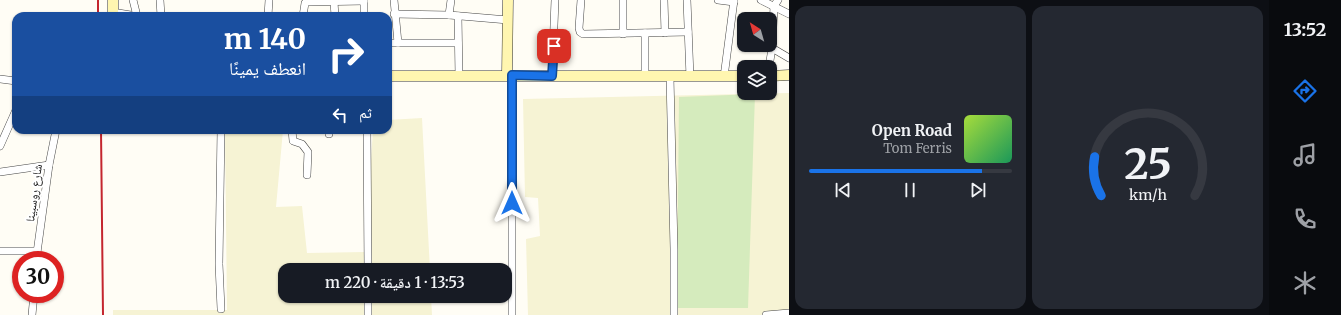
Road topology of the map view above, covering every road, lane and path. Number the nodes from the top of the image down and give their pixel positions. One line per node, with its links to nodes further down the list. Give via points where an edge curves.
1 (113, 0): 20 (street)
2 (133, 0): 21 (street)
3 (160, 0): 22 (street)
4 (269, 0): 23 (street)
5 (394, 0): 27 (street)
6 (451, 0): 29 (street)
7 (508, 0): 31 (street)
8 (555, 0): 45 (street)
9 (581, 0): 35 (street, via 580,32)
10 (623, 0): 35 (street)
11 (664, 0): 34 (street)
12 (687, 0): 32 (street)
13 (718, 0): 17 (street)
14 (761, 0): 19 (street)
15 (305, 1): 18 (street); 24 (street)
16 (364, 1): 18 (street); 26 (street)
17 (734, 1): 51 (street)
18 (334, 2): 25 (street)
19 (776, 3): 28 (street)
20 (113, 12)
21 (136, 12)
22 (161, 12)
23 (268, 12)
24 (304, 12)
25 (335, 12)
26 (364, 12)
27 (394, 14): 29 (street); 37 (street)
28 (789, 14)
29 (449, 16): 30 (street)
30 (458, 16): 31 (street); 38 (street)
31 (508, 20): 41 (street)
32 (688, 32): 34 (street); 50 (street)
33 (645, 33): 34 (street); 35 (street); 46 (street)
34 (665, 33)
35 (623, 34)
36 (392, 43): 37 (street)
37 (398, 43): 38 (street)
38 (458, 43): 44 (street)
39 (777, 51): 40 (street)
40 (789, 58)
41 (510, 75): 44 (street); 45 (street); 73 (street)
42 (789, 75): 48 (street)
43 (392, 76): 44 (street)
44 (459, 76)
45 (552, 76): 46 (street)
46 (645, 76): 49 (street)
47 (737, 76): 51 (street)
48 (777, 76)
49 (670, 77): 50 (street); 74 (street)
50 (690, 77): 51 (street)
51 (724, 77)
52 (12, 81): 53 (street)
53 (1, 82)
54 (12, 119): 59 (street)
55 (55, 134): 60 (street, شارع روسبينا)
56 (221, 134): 69 (street, via 218,264)
57 (292, 134): 62 (street, via 293,141 302,144 308,152)
58 (367, 134): 66 (street)
59 (0, 146)
60 (49, 165): 61 (street); 65 (street, شارع روسبينا)
61 (0, 172)
62 (307, 175)
63 (0, 251): 64 (street)
64 (12, 251)
65 (37, 251)
66 (368, 263)
67 (33, 303): 71 (street)
68 (368, 303): 72 (street)
69 (221, 309)
70 (789, 313): 75 (street)
71 (32, 315)
72 (368, 315)
73 (512, 315)
74 (674, 315)
75 (766, 315)

